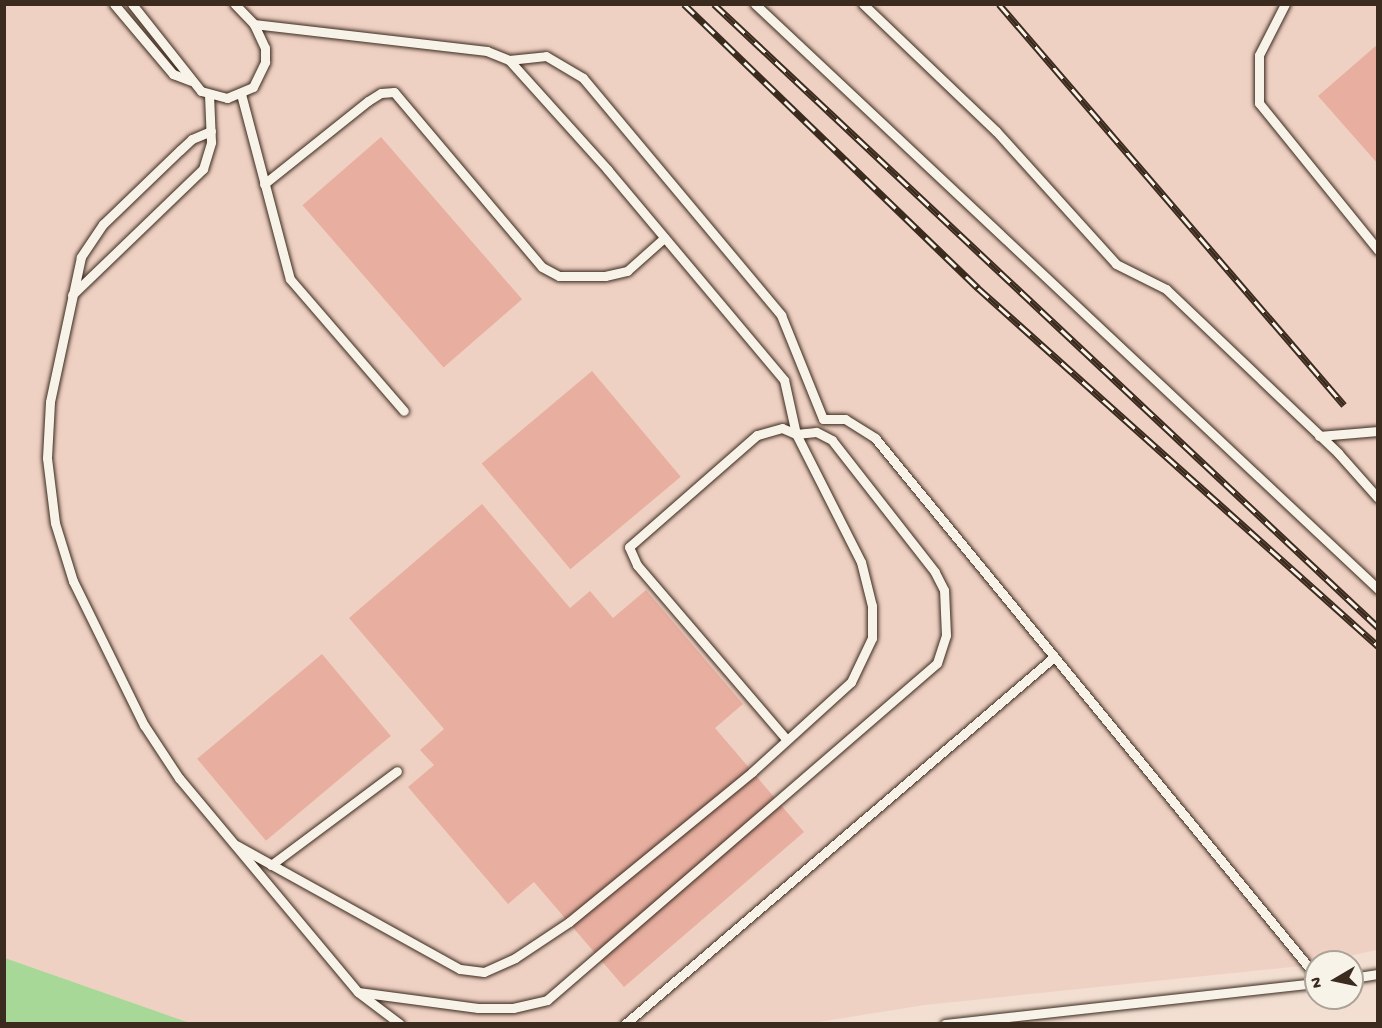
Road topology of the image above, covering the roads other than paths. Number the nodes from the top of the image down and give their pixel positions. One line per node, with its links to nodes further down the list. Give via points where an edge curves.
1 (114, 4): 9 (lane, via 173,74)
2 (132, 4): 9 (lane, via 182,63)
3 (236, 4): 7 (lane)
4 (755, 4): 22 (lane)
5 (863, 4): 20 (lane, via 996,131 1116,264 1166,289)
6 (1285, 4): 15 (lane, via 1259,55 1259,103)
7 (254, 24): 8 (lane, via 487,51); 11 (lane, via 265,48 265,62 261,75)
8 (509, 60): 14 (lane); 23 (lane, via 546,56 583,78 782,315 823,419 845,419 875,438)
9 (191, 81): 10 (lane)
10 (209, 94): 11 (lane, via 227,98); 12 (lane)
11 (241, 94): 13 (lane)
12 (211, 131): 16 (lane, via 210,153 198,175); 16 (lane, via 192,139 103,224 81,257)
13 (264, 184): 14 (lane, via 368,101 381,93 394,92 542,267 559,276 605,276 627,271); 17 (lane, via 290,279)
14 (664, 238): 19 (lane, via 784,380)
15 (1377, 250)
16 (70, 297): 26 (lane, via 50,402 47,458 55,523 73,581 144,725 179,778)
17 (404, 411)
18 (1377, 431): 20 (lane)
19 (796, 434): 24 (lane, via 861,562 872,606 872,638 851,682); 24 (lane, via 782,428 757,435 629,547 637,565); 30 (lane, via 816,432 832,440 935,572 944,591 946,616 946,635 937,663 547,1000 513,1008 478,1008)
20 (1319, 436): 21 (lane)
21 (1377, 498)
22 (1377, 589)
23 (1054, 657): 28 (lane); 32 (lane)
24 (787, 740): 27 (lane, via 569,922 515,958 484,972 460,969)
25 (397, 771): 27 (lane)
26 (231, 843): 27 (lane); 30 (lane)
27 (271, 865)
28 (1304, 961)
29 (1304, 984): 33 (lane)
30 (358, 992): 31 (lane)
31 (400, 1023)
32 (625, 1023)
33 (945, 1023)

